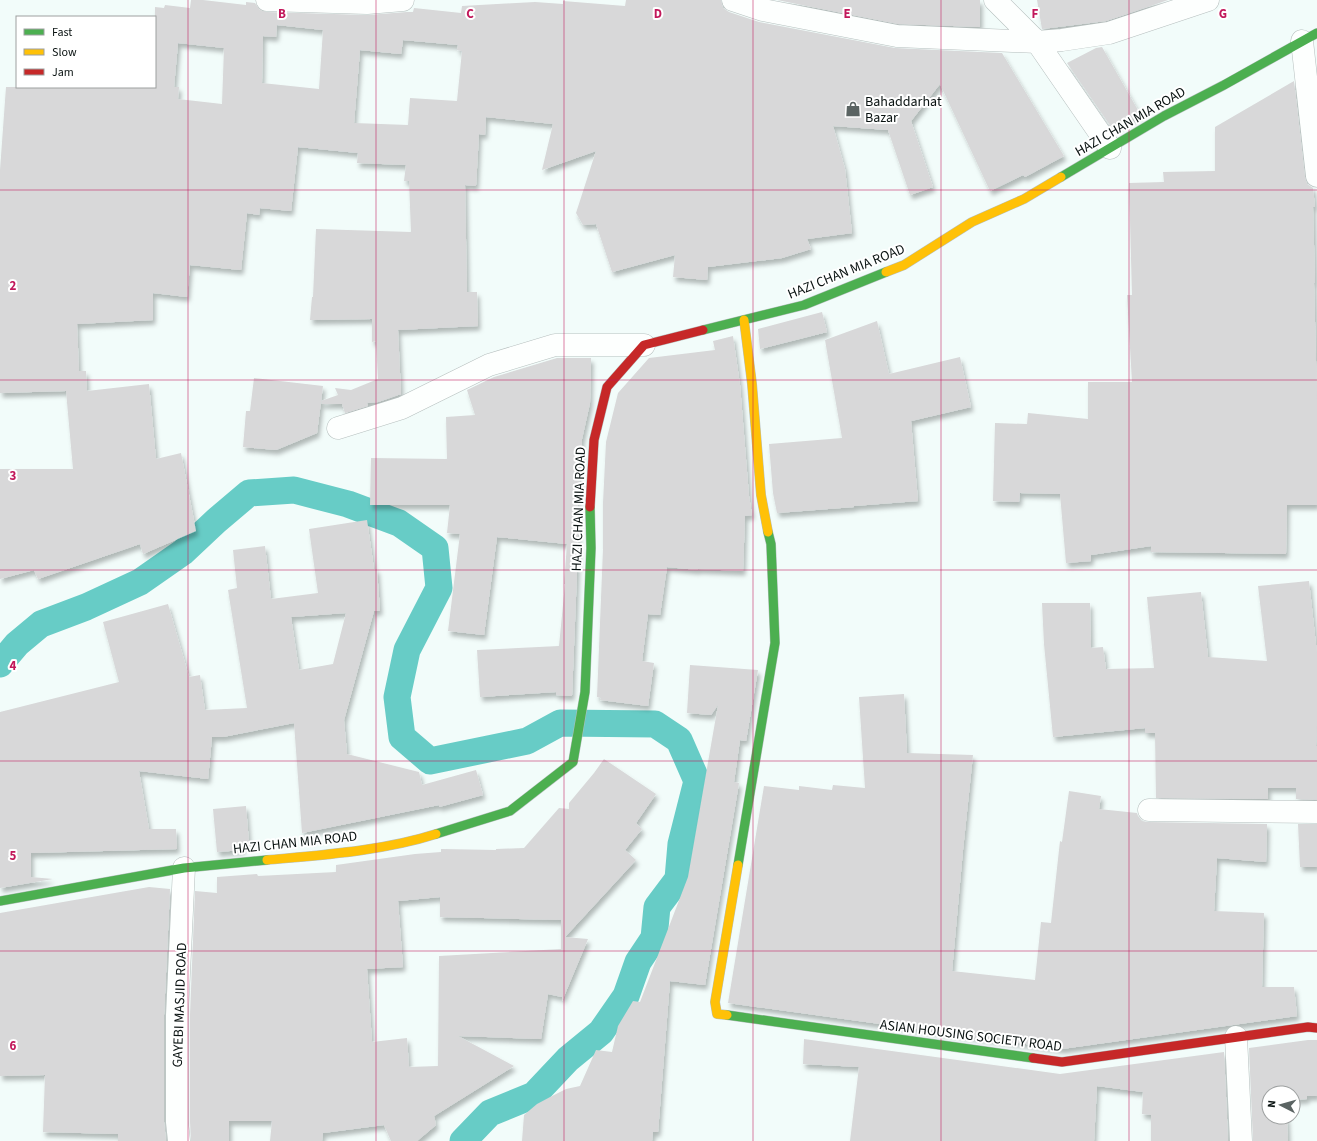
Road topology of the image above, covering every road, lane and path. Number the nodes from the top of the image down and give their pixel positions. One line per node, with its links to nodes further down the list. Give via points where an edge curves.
1 (266, 0): 2 (street)
2 (403, 0)
3 (733, 0): 7 (street, via 763,10 897,36)
4 (995, 0): 7 (street)
5 (1208, 0): 7 (street, via 1109,33)
6 (1310, 37): 8 (street, HAZI CHAN MIA ROAD); 9 (street)
7 (1037, 42): 8 (street)
8 (1110, 148): 10 (street, HAZI CHAN MIA ROAD, via 1024,199 972,222 904,265 804,305)
9 (1317, 176)
10 (744, 320): 11 (street, HAZI CHAN MIA ROAD); 18 (street, ASIAN HOUSING SOCIETY ROAD, via 761,495 771,544 775,643 715,1002 718,1014 1062,1062)
11 (644, 345): 12 (street, via 556,345 489,365 402,408); 15 (street, HAZI CHAN MIA ROAD, via 607,387 594,440 585,692 573,762 510,811 411,842)
12 (338, 428)
13 (1149, 810): 14 (street)
14 (1317, 812)
15 (184, 868): 16 (street, HAZI CHAN MIA ROAD); 19 (street, GAYEBI MASJID ROAD, via 177,1015)
16 (0, 901)
17 (1317, 1028): 18 (street, ASIAN HOUSING SOCIETY ROAD)
18 (1236, 1037): 20 (street)
19 (179, 1141)
20 (1241, 1141)

